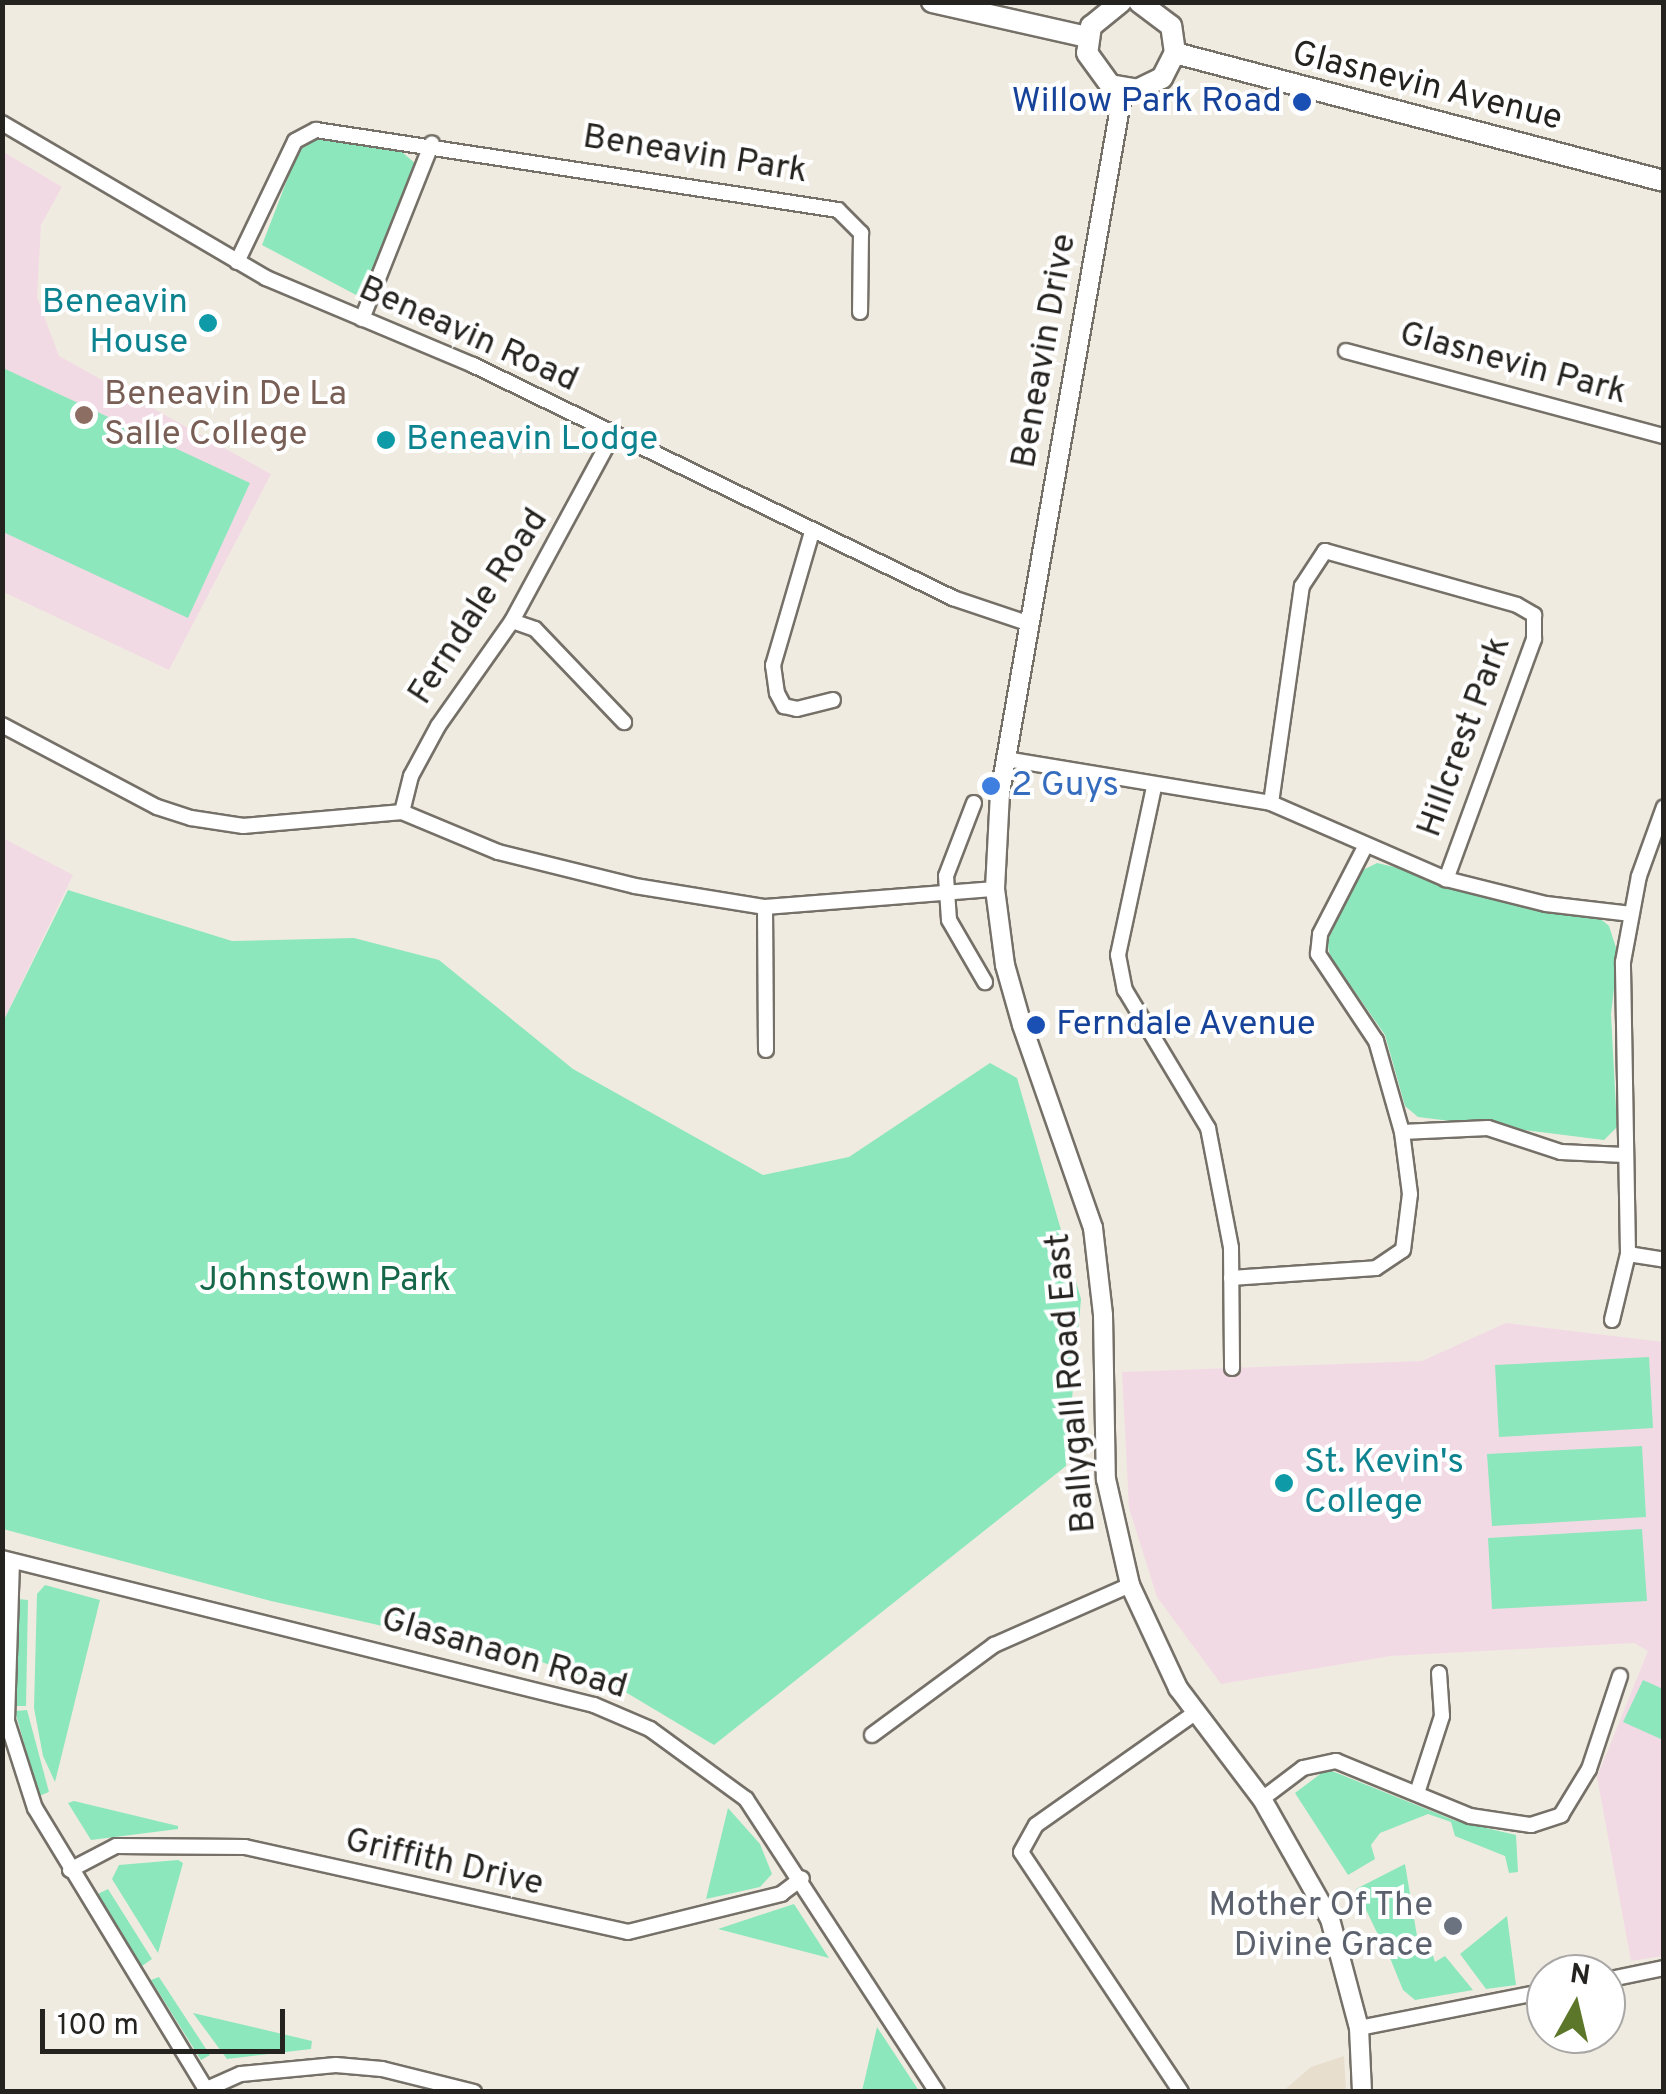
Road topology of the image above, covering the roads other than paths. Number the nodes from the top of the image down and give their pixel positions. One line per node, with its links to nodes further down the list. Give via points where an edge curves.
1 (932, 2): 4 (main road)
2 (1122, 2): 4 (main road, via 1099,14)
3 (1139, 2): 5 (main road, via 1171,26)
4 (1087, 38): 6 (main road, via 1091,66)
5 (1175, 53): 6 (main road, via 1151,86); 9 (main road, Glasnevin Avenue)
6 (1124, 90): 18 (street, Beneavin Drive)
7 (2, 123): 10 (street, Beneavin Road)
8 (432, 143): 10 (street, Beneavin Park, via 302,134); 11 (street, Beneavin Park, via 838,210 861,233); 12 (street)
9 (1664, 180)
10 (237, 262): 12 (street, Beneavin Road)
11 (860, 312)
12 (362, 319): 14 (street, Beneavin Road, via 474,365)
13 (1346, 350): 15 (street, Glasnevin Park)
14 (612, 436): 16 (street, Beneavin Road); 17 (street, Ferndale Road)
15 (1664, 436)
16 (812, 532): 18 (street, Beneavin Road, via 993,616); 19 (street, via 774,665 777,694 784,706 797,709)
17 (512, 620): 20 (street, via 535,629); 27 (street, Ferndale Road, via 438,726 410,776)
18 (1030, 624): 22 (street, Ballygall Road East)
19 (832, 700)
20 (624, 722)
21 (2, 726): 27 (street, via 191,818 243,826)
22 (1006, 758): 23 (street, Hillcrest Park); 30 (street, Ballygall Road East)
23 (1154, 787): 24 (street, Hillcrest Park); 40 (street, via 1118,956 1125,990 1208,1128 1222,1182)
24 (1271, 803): 28 (street, Hillcrest Park); 29 (street, Hillcrest Park, via 1302,586 1325,552 1516,605 1534,615 1534,640)
25 (974, 804): 31 (street, via 946,876)
26 (1664, 808): 33 (street)
27 (402, 812): 32 (street, via 498,852 654,890)
28 (1366, 845): 29 (street, Hillcrest Park); 36 (street, Hillcrest Park, via 1320,934 1318,954 1376,1041)
29 (1446, 879): 33 (street, Hillcrest Park, via 1546,904)
30 (995, 888): 31 (street); 44 (street, Ballygall Road East, via 1005,965 1098,1253 1106,1479)
31 (947, 894): 32 (street); 34 (street, via 949,920)
32 (765, 906): 35 (street)
33 (1631, 914): 37 (street, via 1621,1014)
34 (984, 982)
35 (766, 1050)
36 (1402, 1132): 37 (street, via 1488,1128 1561,1152); 40 (street, Hillcrest Park, via 1410,1224 1403,1250 1390,1262)
37 (1624, 1155): 38 (street)
38 (1628, 1254): 39 (street); 41 (street)
39 (1664, 1260)
40 (1231, 1278): 42 (street)
41 (1612, 1320)
42 (1232, 1368)
43 (7, 1559): 46 (street); 53 (street, Glasanaon Road, via 594,1705 650,1729 729,1784)
44 (1130, 1585): 48 (street, Ballygall Road East, via 1157,1649); 49 (street, via 994,1644)
45 (1439, 1673): 50 (street, via 1442,1716)
46 (3, 1674): 52 (street, via 7,1720 35,1808)
47 (1620, 1676): 50 (street, via 1589,1769 1560,1815 1502,1823)
48 (1196, 1713): 51 (street, Ballygall Road East); 61 (street, via 1036,1825 1022,1852)
49 (872, 1735)
50 (1418, 1793): 51 (street, via 1336,1761 1303,1768)
51 (1262, 1799): 57 (street, Ballygall Road East, via 1330,1919)
52 (70, 1870): 53 (street, Griffith Drive, via 116,1846 245,1846 628,1932 782,1894); 58 (street)
53 (802, 1878): 60 (street, Glasanaon Road)
54 (1664, 1968): 55 (street)
55 (1626, 1976)
56 (1526, 1996): 57 (street)
57 (1359, 2028): 62 (street, Ballygall Road East)
58 (207, 2090): 59 (street, via 241,2074 336,2065)
59 (474, 2092)
60 (937, 2092)
61 (1181, 2092)
62 (1362, 2092)

